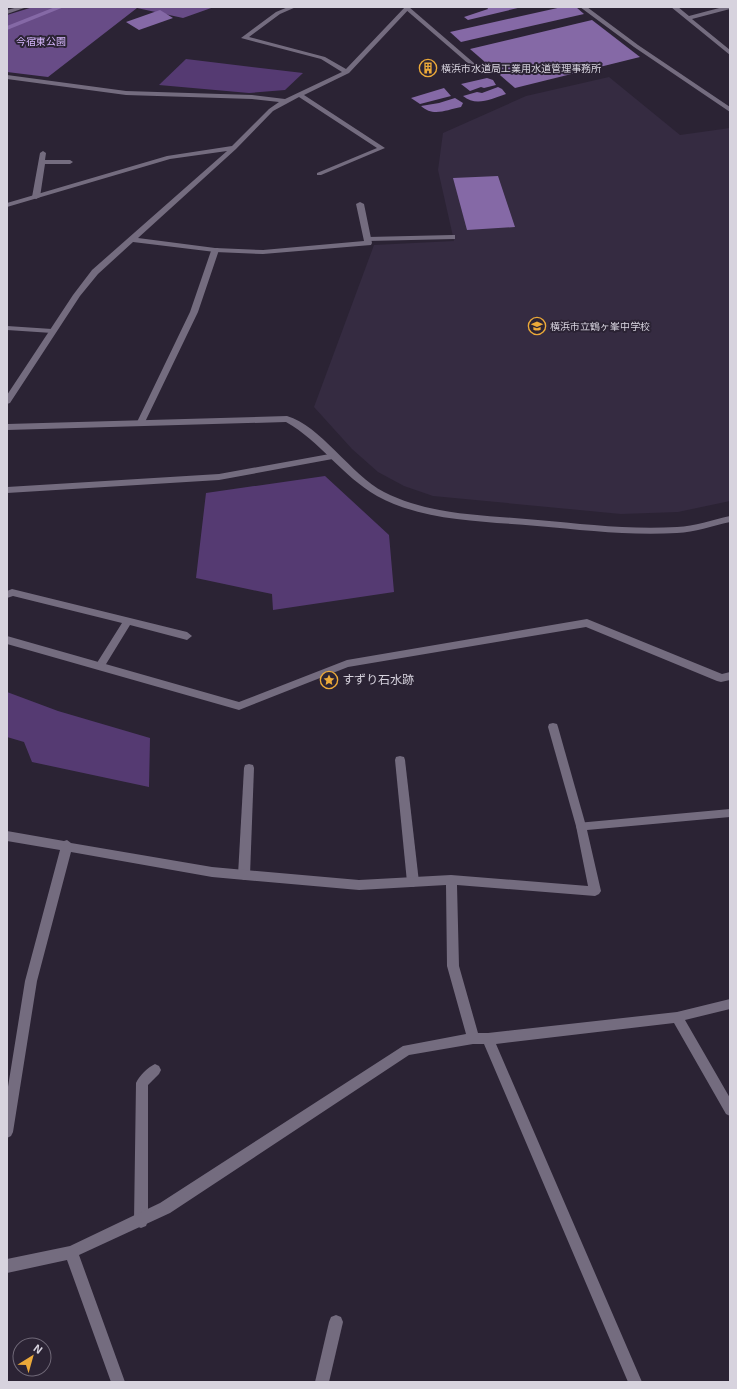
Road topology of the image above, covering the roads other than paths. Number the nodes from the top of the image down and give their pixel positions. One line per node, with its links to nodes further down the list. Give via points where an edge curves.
1 (24, 7): 7 (street)
2 (293, 7): 11 (street, via 278,13 244,38 323,58)
3 (583, 7): 15 (street)
4 (674, 7): 8 (street)
5 (730, 7): 8 (street)
6 (408, 8): 10 (street); 11 (street)
7 (7, 12)
8 (688, 18): 9 (street)
9 (730, 52)
10 (480, 71)
11 (347, 72): 13 (street)
12 (7, 77): 14 (street, via 126,93 252,97)
13 (300, 95): 14 (street); 20 (street, via 382,148)
14 (286, 101): 16 (street, via 271,110)
15 (730, 110)
16 (234, 148): 21 (street, via 170,157); 25 (street)
17 (43, 152): 18 (street)
18 (42, 162): 19 (street); 21 (street)
19 (70, 162)
20 (319, 174)
21 (36, 198): 23 (street)
22 (360, 204): 26 (street)
23 (7, 205)
24 (452, 237): 26 (street)
25 (130, 239): 27 (street); 29 (street, via 95,272)
26 (368, 239): 27 (street, via 368,243 297,250)
27 (215, 250): 31 (street, via 194,312)
28 (7, 328): 29 (street)
29 (52, 331): 30 (street)
30 (7, 401)
31 (141, 422): 32 (street); 33 (street, via 288,419 302,426)
32 (7, 427)
33 (335, 456): 34 (street, via 219,477); 35 (street, via 359,480 379,493 399,503 440,514 626,531 678,530)
34 (7, 490)
35 (730, 519)
36 (7, 595): 37 (street, via 12,592)
37 (128, 621): 38 (street); 40 (street)
38 (187, 636)
39 (7, 640): 40 (street)
40 (100, 666): 41 (street, via 239,706 347,664 587,623 721,678)
41 (730, 676)
42 (554, 727): 46 (street)
43 (400, 760): 51 (street)
44 (249, 768): 49 (street)
45 (730, 813): 46 (street)
46 (581, 826): 50 (street, via 595,891)
47 (7, 836): 48 (street)
48 (67, 846): 49 (street, via 212,872); 58 (street, via 31,981)
49 (244, 875): 51 (street, via 359,885)
50 (451, 880): 51 (street); 54 (street, via 453,966)
51 (414, 882)
52 (730, 1004): 53 (street)
53 (677, 1017): 55 (street); 57 (street)
54 (473, 1038): 55 (street); 59 (street, via 407,1050 245,1157)
55 (488, 1039): 65 (street)
56 (155, 1070): 59 (street, via 142,1083)
57 (730, 1110)
58 (7, 1132)
59 (141, 1221): 60 (street)
60 (71, 1252): 61 (street); 63 (street)
61 (7, 1266)
62 (336, 1322): 64 (street)
63 (118, 1382)
64 (322, 1382)
65 (635, 1382)

